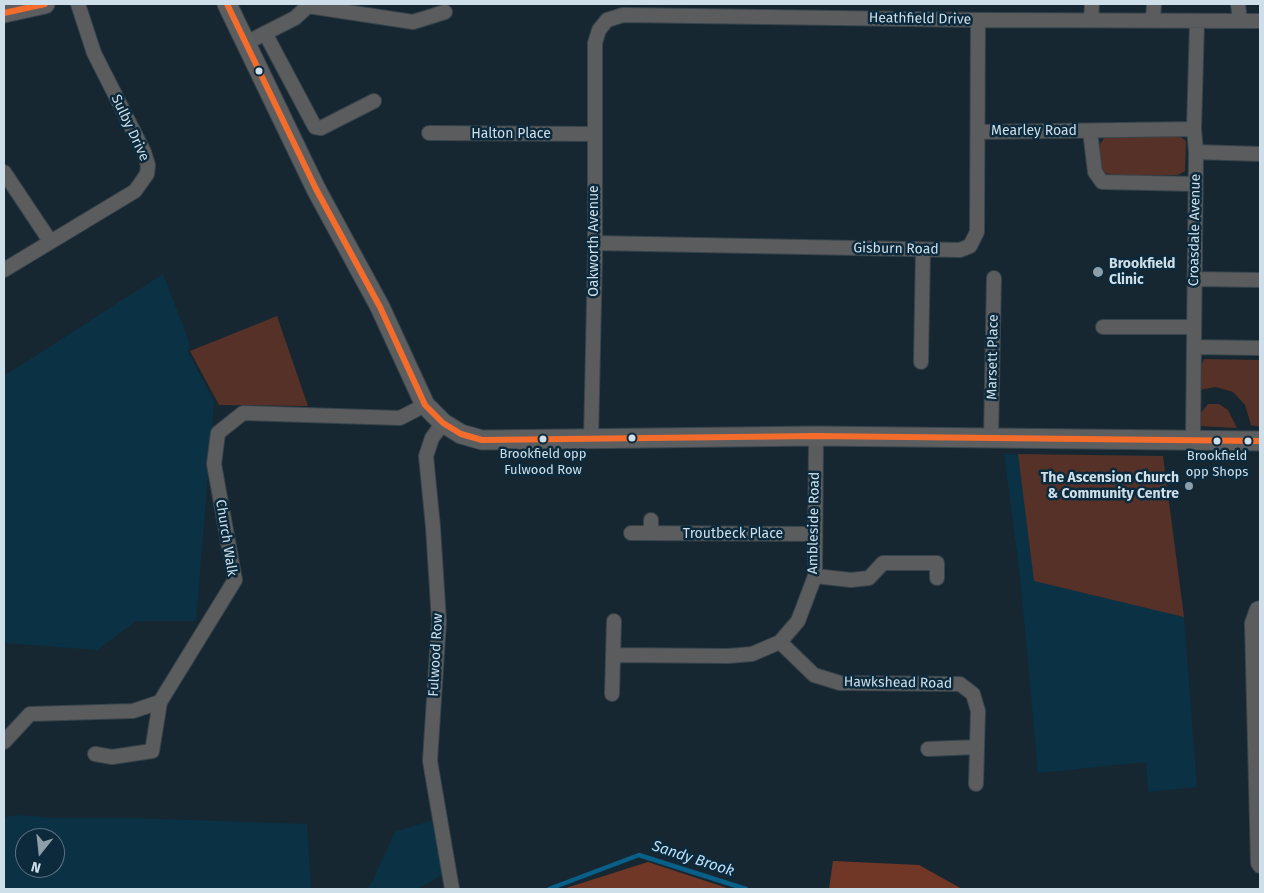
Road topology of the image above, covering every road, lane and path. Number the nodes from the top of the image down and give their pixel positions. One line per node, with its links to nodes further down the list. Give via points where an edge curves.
1 (44, 4): 9 (street)
2 (78, 4): 29 (street, Sulby Drive, via 94,53 148,165 143,182 135,191)
3 (227, 4): 18 (street)
4 (1092, 4): 11 (street)
5 (1154, 4): 12 (street)
6 (1238, 4): 13 (street)
7 (722, 10): 10 (street, Heathfield Drive); 17 (street, Heathfield Drive, via 623,15 607,20)
8 (445, 12): 16 (street, via 413,22 308,6 295,18)
9 (4, 13)
10 (978, 20): 11 (street, Heathfield Drive); 22 (street, Gisburn Road)
11 (1092, 20): 12 (street, Heathfield Drive)
12 (1154, 20): 15 (street, Heathfield Drive)
13 (1240, 21): 14 (street, Heathfield Drive); 15 (street, Heathfield Drive)
14 (1260, 21)
15 (1198, 22): 20 (street, Croasdale Avenue)
16 (265, 33): 18 (street); 19 (street, via 315,127 321,128)
17 (595, 43): 24 (street, Oakworth Avenue)
18 (244, 44): 41 (street, via 316,189 380,307)
19 (374, 100)
20 (1194, 128): 21 (street, Mearley Road); 25 (street, Croasdale Avenue)
21 (1090, 131): 22 (street, Mearley Road); 28 (street, Mearley Road, via 1095,172 1102,182)
22 (978, 132): 31 (street, Gisburn Road, via 975,236 970,246 960,250)
23 (429, 133): 24 (street, Halton Place)
24 (593, 134): 30 (street, Oakworth Avenue)
25 (1196, 152): 26 (street); 28 (street, Croasdale Avenue)
26 (1260, 154)
27 (4, 172): 29 (street)
28 (1195, 184): 34 (street, Croasdale Avenue)
29 (50, 241): 32 (street, Sulby Drive)
30 (594, 243): 31 (street, Gisburn Road); 46 (street, Oakworth Avenue)
31 (923, 250): 40 (street)
32 (4, 270)
33 (994, 278): 44 (street, Marsett Place)
34 (1194, 279): 35 (street); 37 (street, Croasdale Avenue)
35 (1260, 280)
36 (1103, 327): 37 (street)
37 (1194, 328): 38 (street, Croasdale Avenue)
38 (1194, 347): 39 (street); 45 (street, Croasdale Avenue)
39 (1260, 348)
40 (921, 362)
41 (425, 405): 42 (street); 57 (street, Church Walk, via 400,418 243,413 218,433 214,464 235,580)
42 (442, 424): 46 (street, via 482,440); 65 (street, Fulwood Row, via 432,438 426,456 439,621 430,761)
43 (816, 436): 44 (street); 46 (street); 49 (street, Ambleside Road)
44 (992, 437): 45 (street)
45 (1194, 439): 47 (street)
46 (591, 440)
47 (1260, 441)
48 (631, 532): 49 (street, Troutbeck Place, via 651,526)
49 (814, 534): 50 (street, Ambleside Road)
50 (815, 576): 51 (street, via 851,580 869,578 883,563 937,563); 54 (street, Ambleside Road, via 798,622)
51 (937, 578)
52 (1260, 608): 58 (street, via 1252,623)
53 (614, 621): 55 (street)
54 (780, 642): 55 (street, Ambleside Road, via 752,654 728,656); 60 (street, Hawkshead Road, via 814,675 840,683 960,684 973,694 978,710)
55 (613, 655): 56 (street)
56 (612, 694)
57 (160, 702): 59 (street, via 133,711 30,714); 62 (street, via 152,751 112,757)
58 (1257, 735): 64 (street)
59 (4, 742)
60 (977, 747): 61 (street); 63 (street, Hawkshead Road)
61 (928, 749)
62 (95, 754)
63 (976, 784)
64 (1260, 866)
65 (452, 889)

